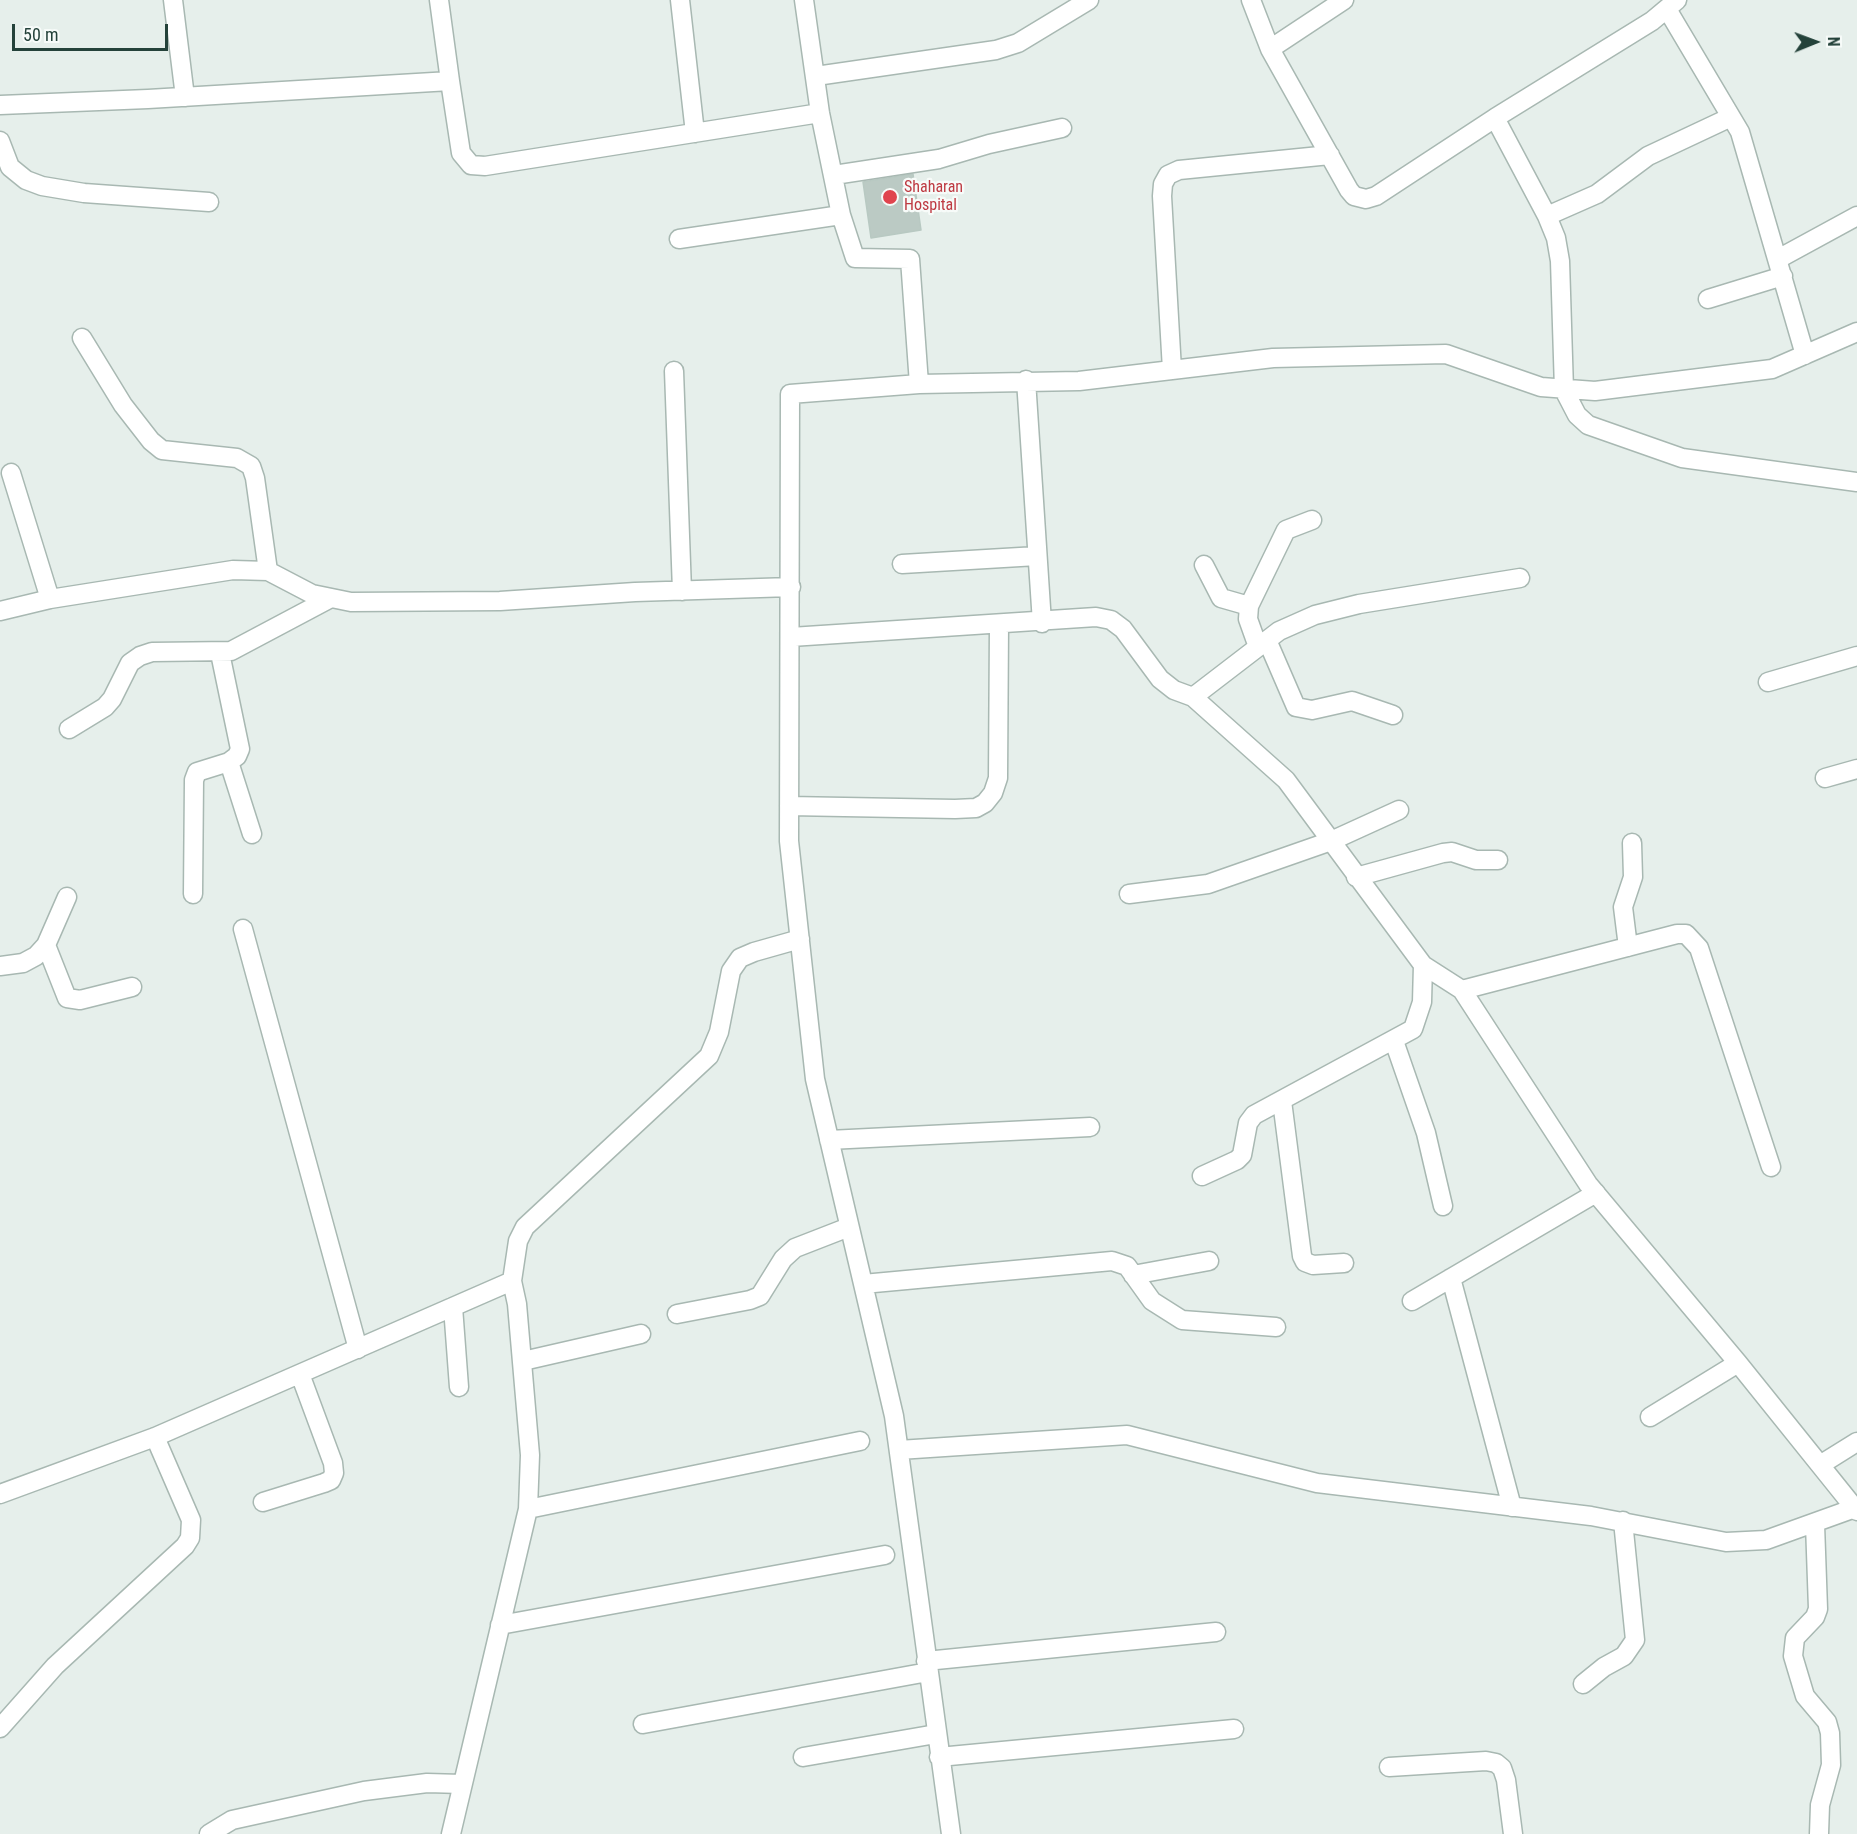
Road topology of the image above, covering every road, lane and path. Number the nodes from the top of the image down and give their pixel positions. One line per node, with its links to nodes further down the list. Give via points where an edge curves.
1 (173, 0): 12 (street)
2 (439, 0): 11 (street)
3 (680, 0): 18 (street)
4 (804, 0): 10 (street)
5 (1089, 0): 10 (street, via 1018,43 996,50)
6 (1251, 0): 9 (street)
7 (1344, 0): 9 (street)
8 (1672, 4): 15 (street); 16 (street, via 1652,21)
9 (1270, 49): 20 (street)
10 (816, 76): 14 (street)
11 (450, 81): 12 (street); 18 (street, via 461,153 471,165)
12 (185, 97): 13 (street)
13 (0, 105)
14 (820, 113): 18 (street); 21 (street)
15 (1731, 117): 24 (street, via 1648,156 1596,194); 27 (street, via 1751,164)
16 (1495, 118): 20 (street, via 1366,199 1354,196); 24 (street)
17 (1062, 128): 21 (street, via 939,159)
18 (695, 133)
19 (0, 141): 22 (street, via 10,166 26,180 42,186 84,194)
20 (1330, 155): 32 (street, via 1179,170 1168,175 1162,196)
21 (834, 175): 23 (street)
22 (209, 202)
23 (841, 215): 26 (street); 35 (street, via 855,258 910,259)
24 (1547, 216): 36 (street, via 1560,261)
25 (1857, 216): 27 (street)
26 (679, 238)
27 (1781, 268): 28 (street); 31 (street)
28 (1708, 299)
29 (1857, 332): 31 (street)
30 (82, 338): 43 (street, via 123,405 162,450 237,458 251,466)
31 (1804, 355): 36 (street, via 1772,369 1595,391)
32 (1172, 370): 34 (street, via 1079,381); 36 (street, via 1273,358 1446,354 1541,387)
33 (674, 371): 46 (street)
34 (1026, 380): 35 (street); 40 (street)
35 (920, 384): 45 (street, via 790,394)
36 (1564, 390): 38 (street, via 1568,402 1588,425 1653,449 1711,464)
37 (11, 473): 47 (street)
38 (1857, 482)
39 (1311, 519): 49 (street, via 1286,530)
40 (1037, 556): 41 (street); 51 (street)
41 (902, 564)
42 (1204, 565): 49 (street, via 1221,598)
43 (268, 570): 47 (street, via 233,570); 48 (street)
44 (1521, 578): 54 (street, via 1359,604 1315,615 1279,631)
45 (791, 587): 46 (street); 53 (street)
46 (682, 591): 48 (street, via 500,601)
47 (50, 599): 50 (street)
48 (329, 599): 55 (street, via 249,643)
49 (1249, 606): 54 (street, via 1248,619)
50 (0, 611)
51 (1042, 623): 52 (street); 58 (street, via 1096,617 1111,620 1124,629 1160,679 1174,690)
52 (999, 625): 53 (street); 64 (street, via 998,778 985,803 976,808 955,809)
53 (791, 637): 64 (street)
54 (1263, 644): 58 (street); 59 (street, via 1296,707 1312,710 1352,701)
55 (220, 653): 60 (street, via 170,651 140,656 130,663 105,707); 61 (street, via 240,749)
56 (1857, 656): 57 (street)
57 (1768, 682)
58 (1194, 697): 67 (street, via 1286,780)
59 (1393, 715)
60 (69, 729)
61 (229, 762): 66 (street); 71 (street, via 205,767 194,780)
62 (1857, 769): 63 (street)
63 (1825, 778)
64 (789, 806): 75 (street)
65 (1399, 810): 67 (street)
66 (252, 834)
67 (1331, 841): 70 (street); 72 (street, via 1208,884)
68 (1632, 843): 77 (street, via 1633,877 1623,907)
69 (1498, 860): 70 (street, via 1443,853)
70 (1356, 877): 78 (street)
71 (193, 894)
72 (1129, 894)
73 (68, 897): 76 (street)
74 (243, 928): 102 (street)
75 (800, 939): 85 (street, via 815,1079); 95 (street, via 740,958 731,971 719,1032 709,1056 525,1227 515,1251)
76 (46, 945): 79 (street, via 23,963); 80 (street, via 67,998 80,1000)
77 (1628, 947): 81 (street); 86 (street, via 1677,934 1694,940)
78 (1423, 965): 81 (street); 82 (street, via 1419,1018 1413,1029)
79 (0, 966)
80 (132, 987)
81 (1462, 990): 88 (street)
82 (1394, 1041): 83 (street); 89 (street, via 1426,1133)
83 (1282, 1101): 87 (street, via 1254,1115 1237,1160); 92 (street, via 1302,1256 1313,1265)
84 (1090, 1127): 85 (street)
85 (829, 1140): 90 (street)
86 (1771, 1167)
87 (1202, 1176)
88 (1596, 1193): 94 (street); 104 (street)
89 (1443, 1206)
90 (849, 1227): 96 (street); 99 (street, via 795,1248 783,1259 760,1296)
91 (1209, 1261): 93 (street)
92 (1344, 1263)
93 (1133, 1275): 96 (street, via 1127,1266 1112,1261); 100 (street, via 1152,1301 1182,1320)
94 (1451, 1278): 97 (street); 115 (street)
95 (512, 1281): 98 (street); 103 (street)
96 (863, 1284): 111 (street)
97 (1412, 1301)
98 (453, 1307): 102 (street); 106 (street)
99 (677, 1314)
100 (1276, 1327)
101 (640, 1334): 103 (street)
102 (358, 1348): 105 (street)
103 (523, 1361): 116 (street, via 530,1455)
104 (1738, 1363): 107 (street); 112 (street)
105 (300, 1374): 108 (street); 114 (street, via 334,1473 324,1483)
106 (459, 1387)
107 (1650, 1417)
108 (155, 1437): 113 (street); 126 (street, via 191,1520 190,1538 63,1658)
109 (860, 1441): 116 (street)
110 (1857, 1442): 112 (street)
111 (899, 1450): 115 (street, via 1127,1435 1317,1483); 123 (street)
112 (1820, 1465): 117 (street)
113 (0, 1494)
114 (263, 1502)
115 (1512, 1507): 118 (street)
116 (528, 1509): 121 (street)
117 (1856, 1510): 119 (street)
118 (1623, 1521): 119 (street, via 1747,1543); 124 (street, via 1635,1640 1624,1656)
119 (1815, 1524): 137 (street, via 1818,1609 1795,1638 1793,1656 1805,1696 1827,1722 1830,1733 1831,1765 1820,1805)
120 (885, 1555): 121 (street)
121 (500, 1625): 132 (street)
122 (1216, 1632): 123 (street)
123 (927, 1666): 125 (street); 128 (street)
124 (1583, 1684)
125 (643, 1724)
126 (0, 1728)
127 (1234, 1729): 130 (street)
128 (936, 1734): 129 (street); 130 (street)
129 (803, 1756)
130 (939, 1757): 135 (street)
131 (1389, 1767): 136 (street, via 1496,1763 1506,1779)
132 (462, 1784): 133 (street, via 427,1783 364,1791 232,1820); 134 (street)
133 (209, 1834)
134 (452, 1834)
135 (951, 1834)
136 (1513, 1834)
137 (1819, 1834)

